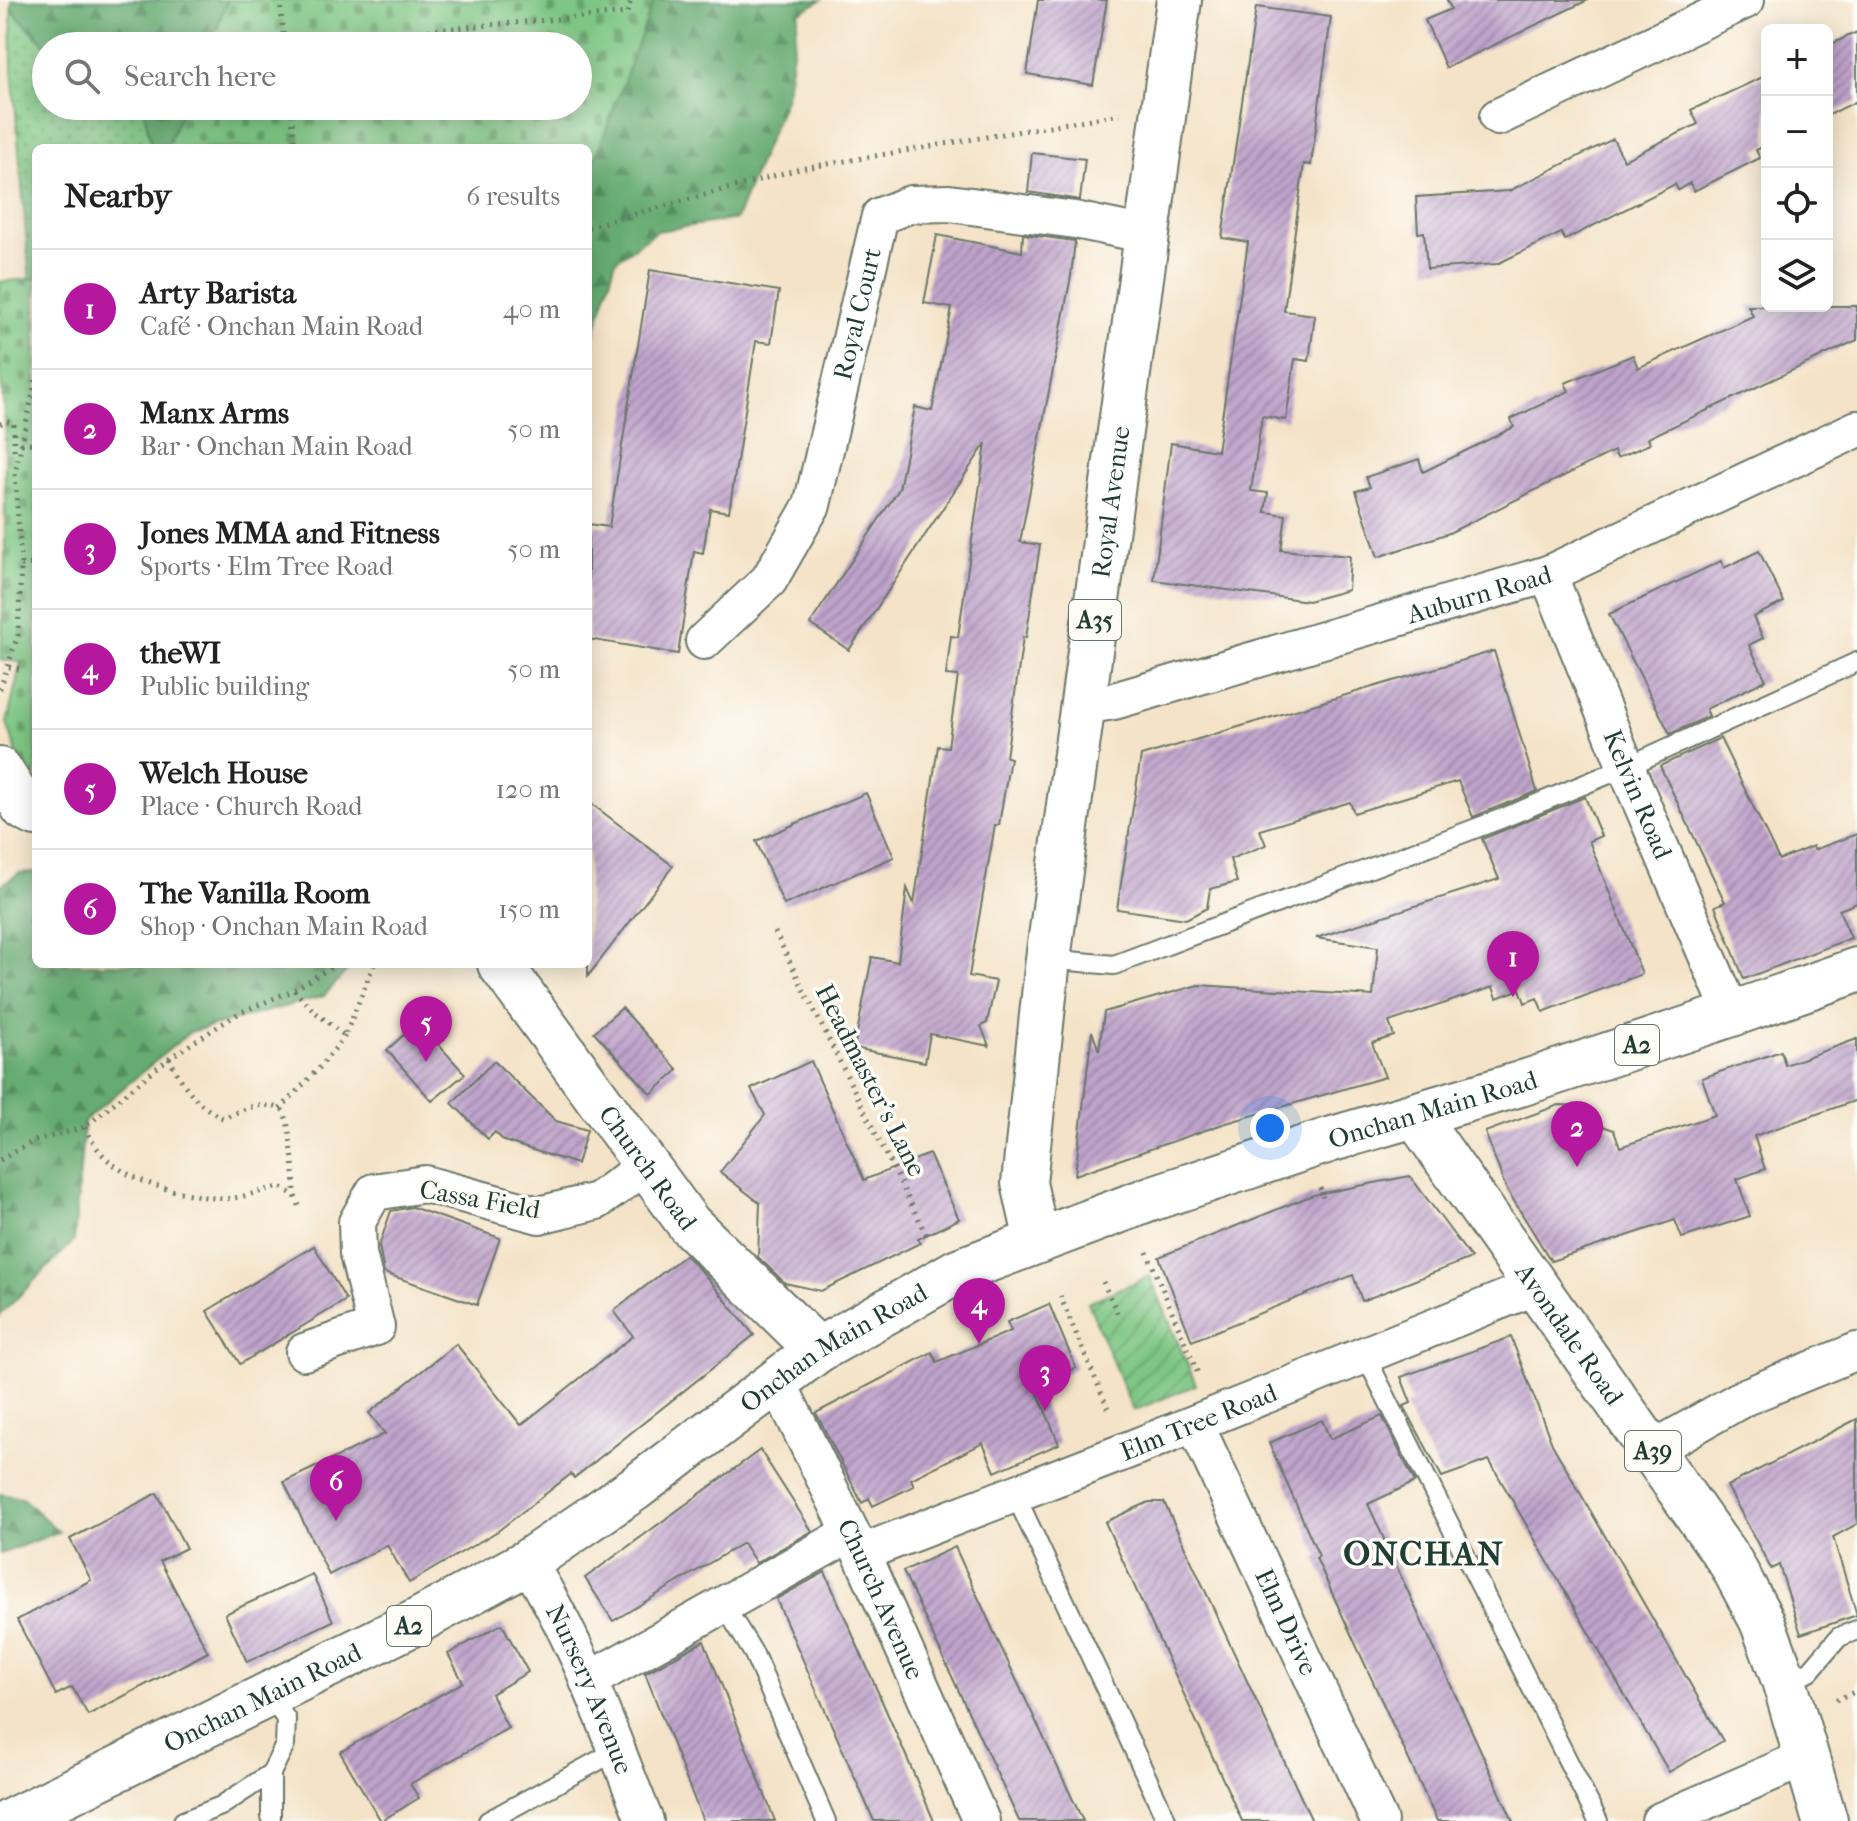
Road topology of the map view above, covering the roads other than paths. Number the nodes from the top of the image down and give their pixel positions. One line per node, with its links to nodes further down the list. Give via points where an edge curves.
1 (1179, 0): 4 (main road, Royal Avenue / A35)
2 (1746, 0): 3 (street)
3 (1498, 117)
4 (1147, 235): 7 (street, Royal Court, via 949,203 911,204 880,216 812,505 769,580); 9 (main road, Royal Avenue / A35)
5 (1857, 429): 6 (street, Auburn Road)
6 (1548, 574): 9 (street, Auburn Road); 10 (street, Kelvin Road)
7 (704, 641)
8 (1857, 662): 10 (lane)
9 (1083, 706): 13 (main road, Royal Avenue / A35)
10 (1626, 767): 13 (lane, via 1114,965); 16 (street, Kelvin Road)
11 (0, 770): 12 (main road)
12 (32, 812)
13 (1048, 959): 19 (main road, Royal Avenue / A35, via 1024,1183)
14 (503, 968): 18 (main road, Church Road)
15 (1857, 970): 16 (main road, Onchan Main Road / A2)
16 (1732, 1014): 17 (main road, Onchan Main Road / A2)
17 (1415, 1115): 19 (main road, Onchan Main Road / A2); 20 (main road, Avondale Road / A39)
18 (647, 1165): 21 (main road, Church Road, via 689,1224); 23 (street, Cassa Field, via 597,1201 539,1215 425,1184 374,1192 357,1222 358,1254 376,1327)
19 (1037, 1241): 21 (main road, Onchan Main Road / A2, via 958,1271)
20 (1534, 1287): 24 (street, Elm Tree Road); 27 (main road, Avondale Road / A39)
21 (818, 1350): 25 (main road, Onchan Main Road / A2)
22 (1857, 1351): 27 (street, via 1745,1397)
23 (304, 1352)
24 (1365, 1355): 26 (street, Elm Tree Road); 48 (lane)
25 (776, 1379): 29 (street, Church Avenue); 30 (main road, Onchan Main Road / A2, via 634,1489)
26 (1195, 1424): 28 (street, Elm Tree Road); 47 (street, Elm Drive)
27 (1652, 1450): 33 (main road, Avondale Road / A39, via 1731,1563 1762,1621)
28 (1015, 1494): 29 (street, Elm Tree Road); 46 (lane)
29 (856, 1543): 31 (street, Elm Tree Road); 45 (street, Church Avenue)
30 (527, 1562): 34 (street, Nursery Avenue); 35 (main road, Onchan Main Road / A2)
31 (724, 1605): 34 (street, Elm Tree Road); 44 (lane, via 754,1654)
32 (1857, 1630): 33 (lane, via 1839,1637 1810,1671)
33 (1784, 1680): 37 (main road, Avondale Road / A39)
34 (588, 1681): 36 (street, Nursery Avenue)
35 (268, 1694): 38 (lane, via 286,1719 285,1745); 40 (main road, Onchan Main Road / A2)
36 (616, 1751): 42 (lane); 43 (street, Nursery Avenue)
37 (1805, 1758): 49 (street); 50 (main road, Avondale Road / A39)
38 (271, 1773): 39 (lane); 41 (lane, via 221,1806)
39 (271, 1817)
40 (11, 1821)
41 (183, 1821)
42 (488, 1821)
43 (645, 1821)
44 (826, 1821)
45 (981, 1821)
46 (1167, 1821)
47 (1379, 1821)
48 (1598, 1821)
49 (1660, 1821)
50 (1825, 1821)

